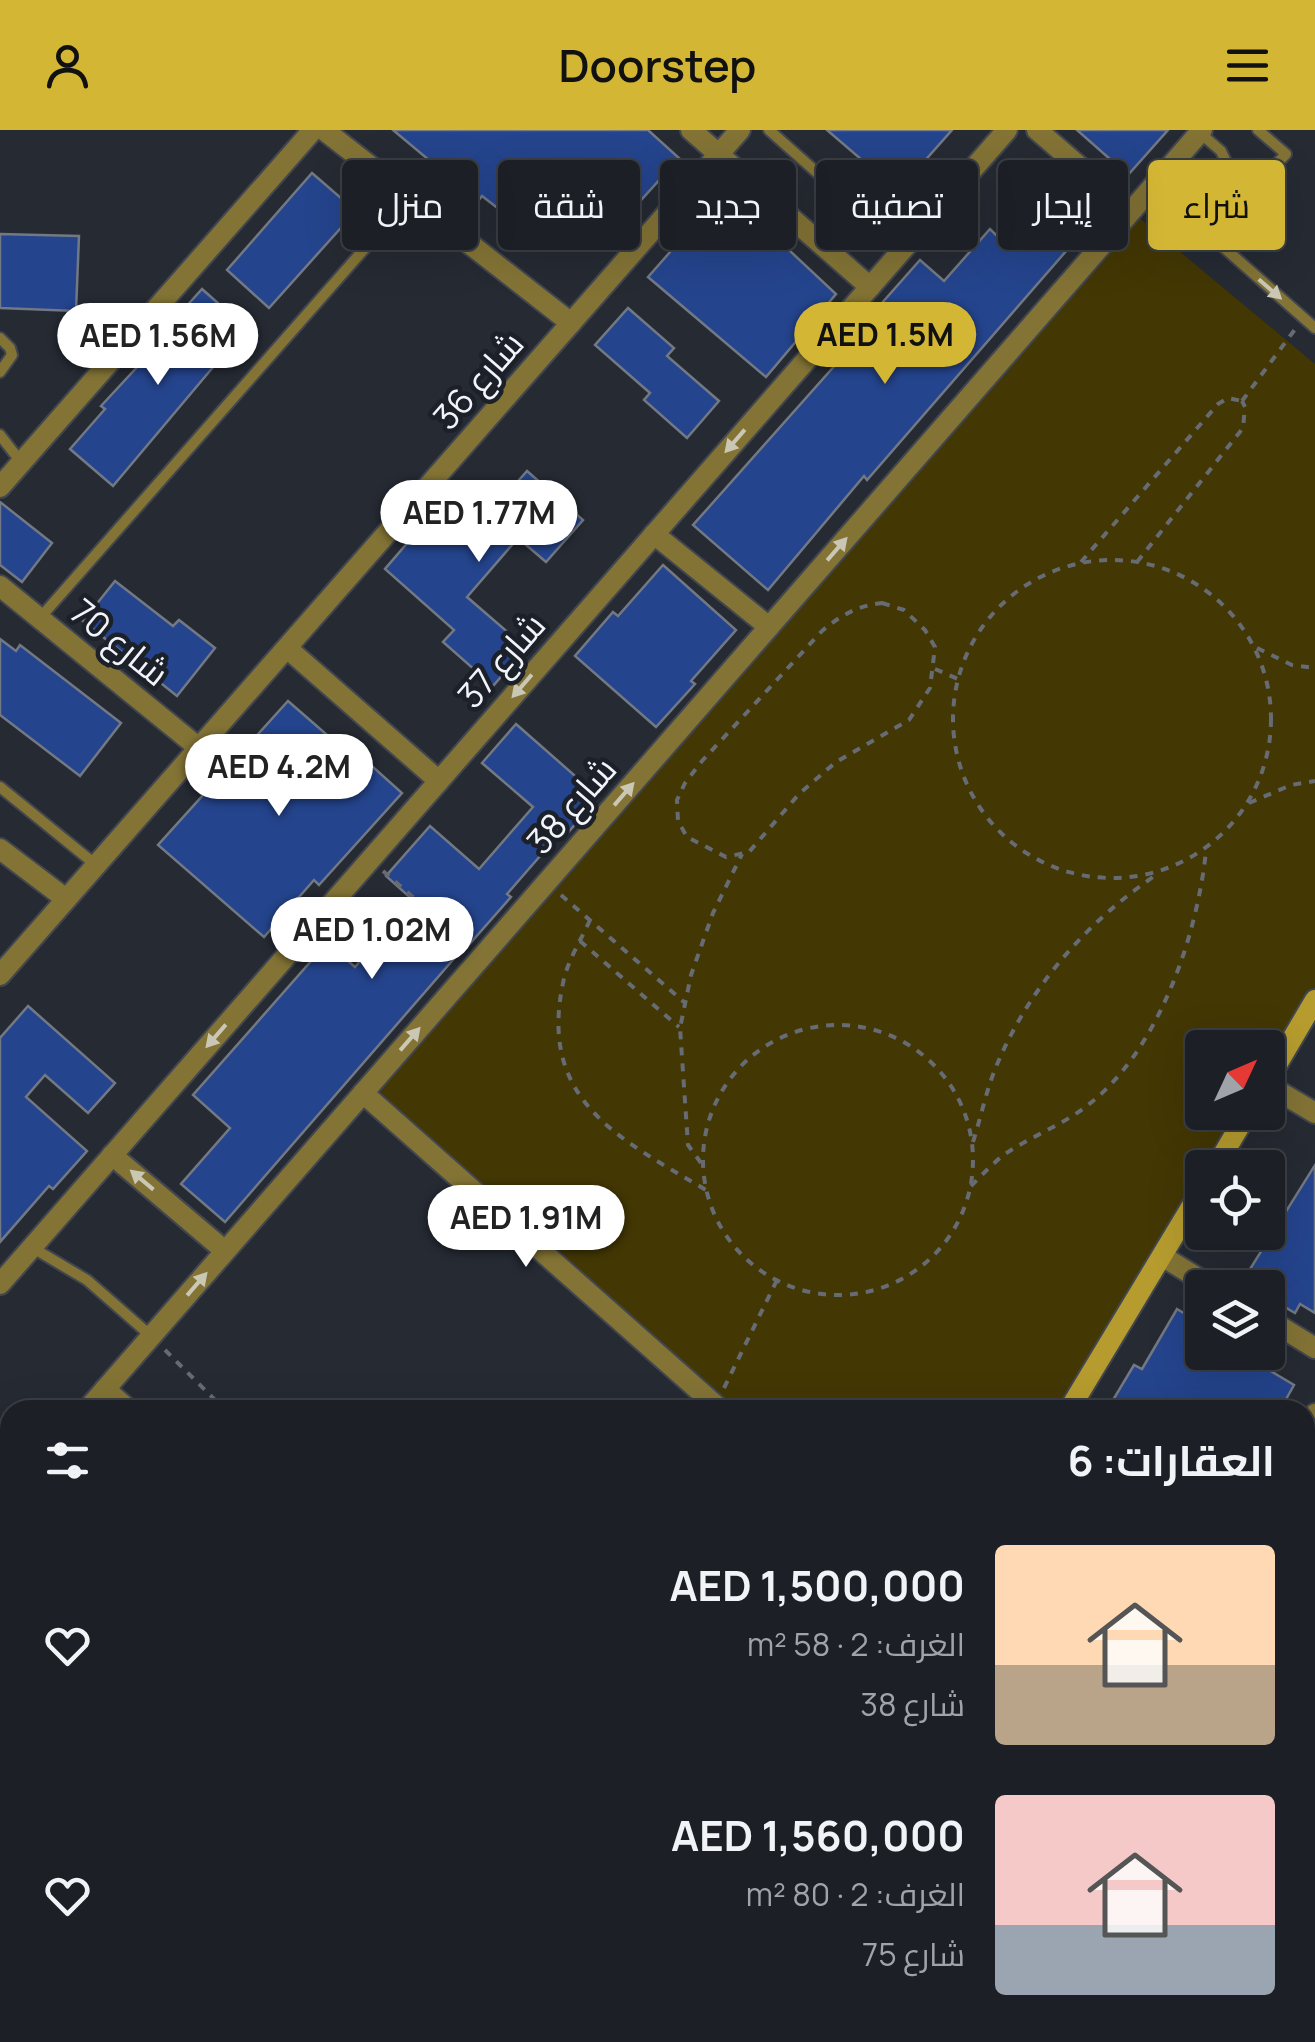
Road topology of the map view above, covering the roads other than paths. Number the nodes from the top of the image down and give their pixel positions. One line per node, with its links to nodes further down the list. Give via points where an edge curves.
1 (313, 130): 26 (street)
2 (324, 130): 11 (street)
3 (691, 130): 10 (street)
4 (769, 130): 15 (lane)
5 (1007, 130): 14 (street, شارع 37)
6 (1037, 130): 16 (street)
7 (1258, 130): 13 (lane, via 1286,154)
8 (739, 131): 10 (street, شارع 36)
9 (1201, 131): 12 (lane); 16 (street, شارع 38)
10 (719, 154): 21 (street); 22 (street, شارع 36)
11 (363, 160)
12 (1226, 160)
13 (1280, 160)
14 (978, 163)
15 (816, 172)
16 (1131, 211): 34 (street, شارع 38, one-way to 16)
17 (363, 250): 33 (lane)
18 (478, 250): 22 (street)
19 (902, 250): 21 (street, شارع 37)
20 (1226, 250): 24 (lane, one-way to 24)
21 (870, 287): 31 (street, شارع 37, one-way to 31)
22 (571, 323): 35 (street, شارع 36)
23 (91, 326): 26 (lane)
24 (1315, 328)
25 (0, 338): 27 (lane, via 12,354)
26 (120, 351): 29 (street)
27 (0, 372)
28 (0, 435): 29 (lane)
29 (22, 462): 30 (street)
30 (0, 488)
31 (654, 534): 34 (street); 37 (street, شارع 37, one-way to 37)
32 (0, 586): 33 (street, شارع 70)
33 (40, 618): 36 (street, شارع 70)
34 (769, 628): 46 (street, شارع 38, one-way to 34)
35 (287, 648): 36 (street, شارع 36); 37 (street)
36 (199, 748): 40 (street, شارع 36)
37 (439, 780): 48 (street, شارع 37, one-way to 48)
38 (0, 787): 40 (lane)
39 (0, 848): 41 (street)
40 (97, 865): 41 (street, شارع 36)
41 (66, 900): 42 (street, شارع 36)
42 (0, 975)
43 (1315, 1000): 44 (street)
44 (1285, 1052)
45 (1285, 1093): 47 (street)
46 (363, 1094): 51 (street, شارع 38); 61 (street)
47 (1315, 1113)
48 (112, 1155): 50 (street, شارع 37); 51 (street, one-way to 48)
49 (1185, 1217): 52 (street)
50 (32, 1248): 54 (street, شارع 37); 56 (lane, via 87,1280)
51 (225, 1251): 56 (street, شارع 38, one-way to 51)
52 (1162, 1256): 53 (street); 62 (street)
53 (1185, 1270)
54 (0, 1284)
55 (1285, 1330): 57 (street)
56 (151, 1336): 58 (street, شارع 38)
57 (1315, 1348)
58 (105, 1389): 59 (street, شارع 38); 60 (street)
59 (96, 1400)
60 (118, 1400)
61 (710, 1400)
62 (1076, 1400)

